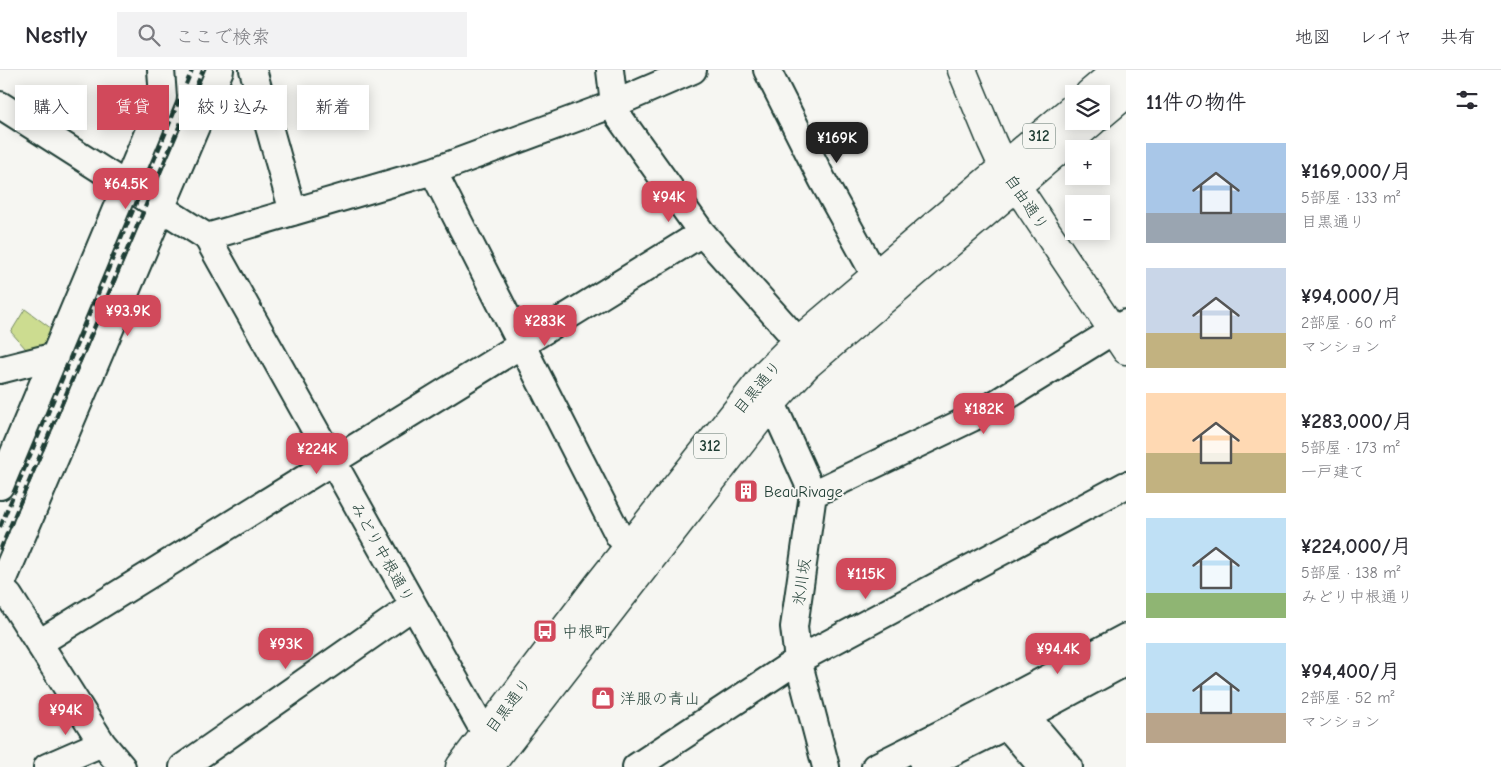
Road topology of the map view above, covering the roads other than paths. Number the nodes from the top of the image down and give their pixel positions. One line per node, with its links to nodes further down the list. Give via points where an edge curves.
1 (161, 70): 18 (street, via 163,97)
2 (220, 70): 19 (street)
3 (253, 70): 20 (street)
4 (610, 70): 11 (street)
5 (693, 70): 11 (street)
6 (767, 70): 23 (street)
7 (962, 70): 17 (main road, 自由通り, via 992,142)
8 (1117, 70): 9 (main road)
9 (1100, 85)
10 (1126, 94): 13 (main road)
11 (614, 104): 16 (street); 21 (street, via 619,117)
12 (0, 105): 18 (street)
13 (1110, 107)
14 (1065, 117): 17 (main road, 目黒通り / 312)
15 (1080, 130): 17 (main road, 目黒通り / 312)
16 (433, 171): 20 (street); 26 (street)
17 (1011, 176): 23 (main road, 目黒通り / 312); 24 (main road, 自由通り); 29 (main road, 目黒通り / 312, via 807,365)
18 (125, 186): 19 (street, みどり中根通り); 27 (street)
19 (154, 203): 22 (street, みどり中根通り); 35 (street)
20 (293, 212): 22 (street)
21 (702, 234): 25 (street); 26 (street)
22 (207, 237): 30 (street, みどり中根通り)
23 (875, 275): 25 (main road, 目黒通り / 312)
24 (1122, 335): 33 (street, via 972,418)
25 (798, 341): 34 (main road, 目黒通り / 312, via 768,371)
26 (521, 345): 30 (street); 34 (street, via 619,536)
27 (55, 356): 28 (street); 32 (street)
28 (0, 370)
29 (772, 403): 33 (street); 43 (main road, 目黒通り / 312)
30 (333, 462): 36 (street, みどり中根通り); 38 (street)
31 (1126, 485): 39 (street)
32 (0, 486)
33 (814, 494): 39 (street, 氷川坂, via 794,627)
34 (631, 545): 43 (main road, 目黒通り / 312, via 599,584)
35 (0, 587): 38 (street)
36 (414, 606): 43 (street, みどり中根通り); 46 (street)
37 (1126, 637): 50 (street)
38 (39, 643): 42 (street)
39 (798, 660): 48 (street); 49 (street, 氷川坂)
40 (1126, 662): 41 (street)
41 (1017, 721): 51 (street); 52 (street); 53 (street)
42 (102, 743): 44 (street); 45 (street)
43 (494, 754): 47 (main road, 目黒通り / 312)
44 (47, 767)
45 (122, 767)
46 (183, 767)
47 (460, 767)
48 (636, 767)
49 (826, 767)
50 (875, 767)
51 (923, 767)
52 (1042, 767)
53 (1069, 767)

